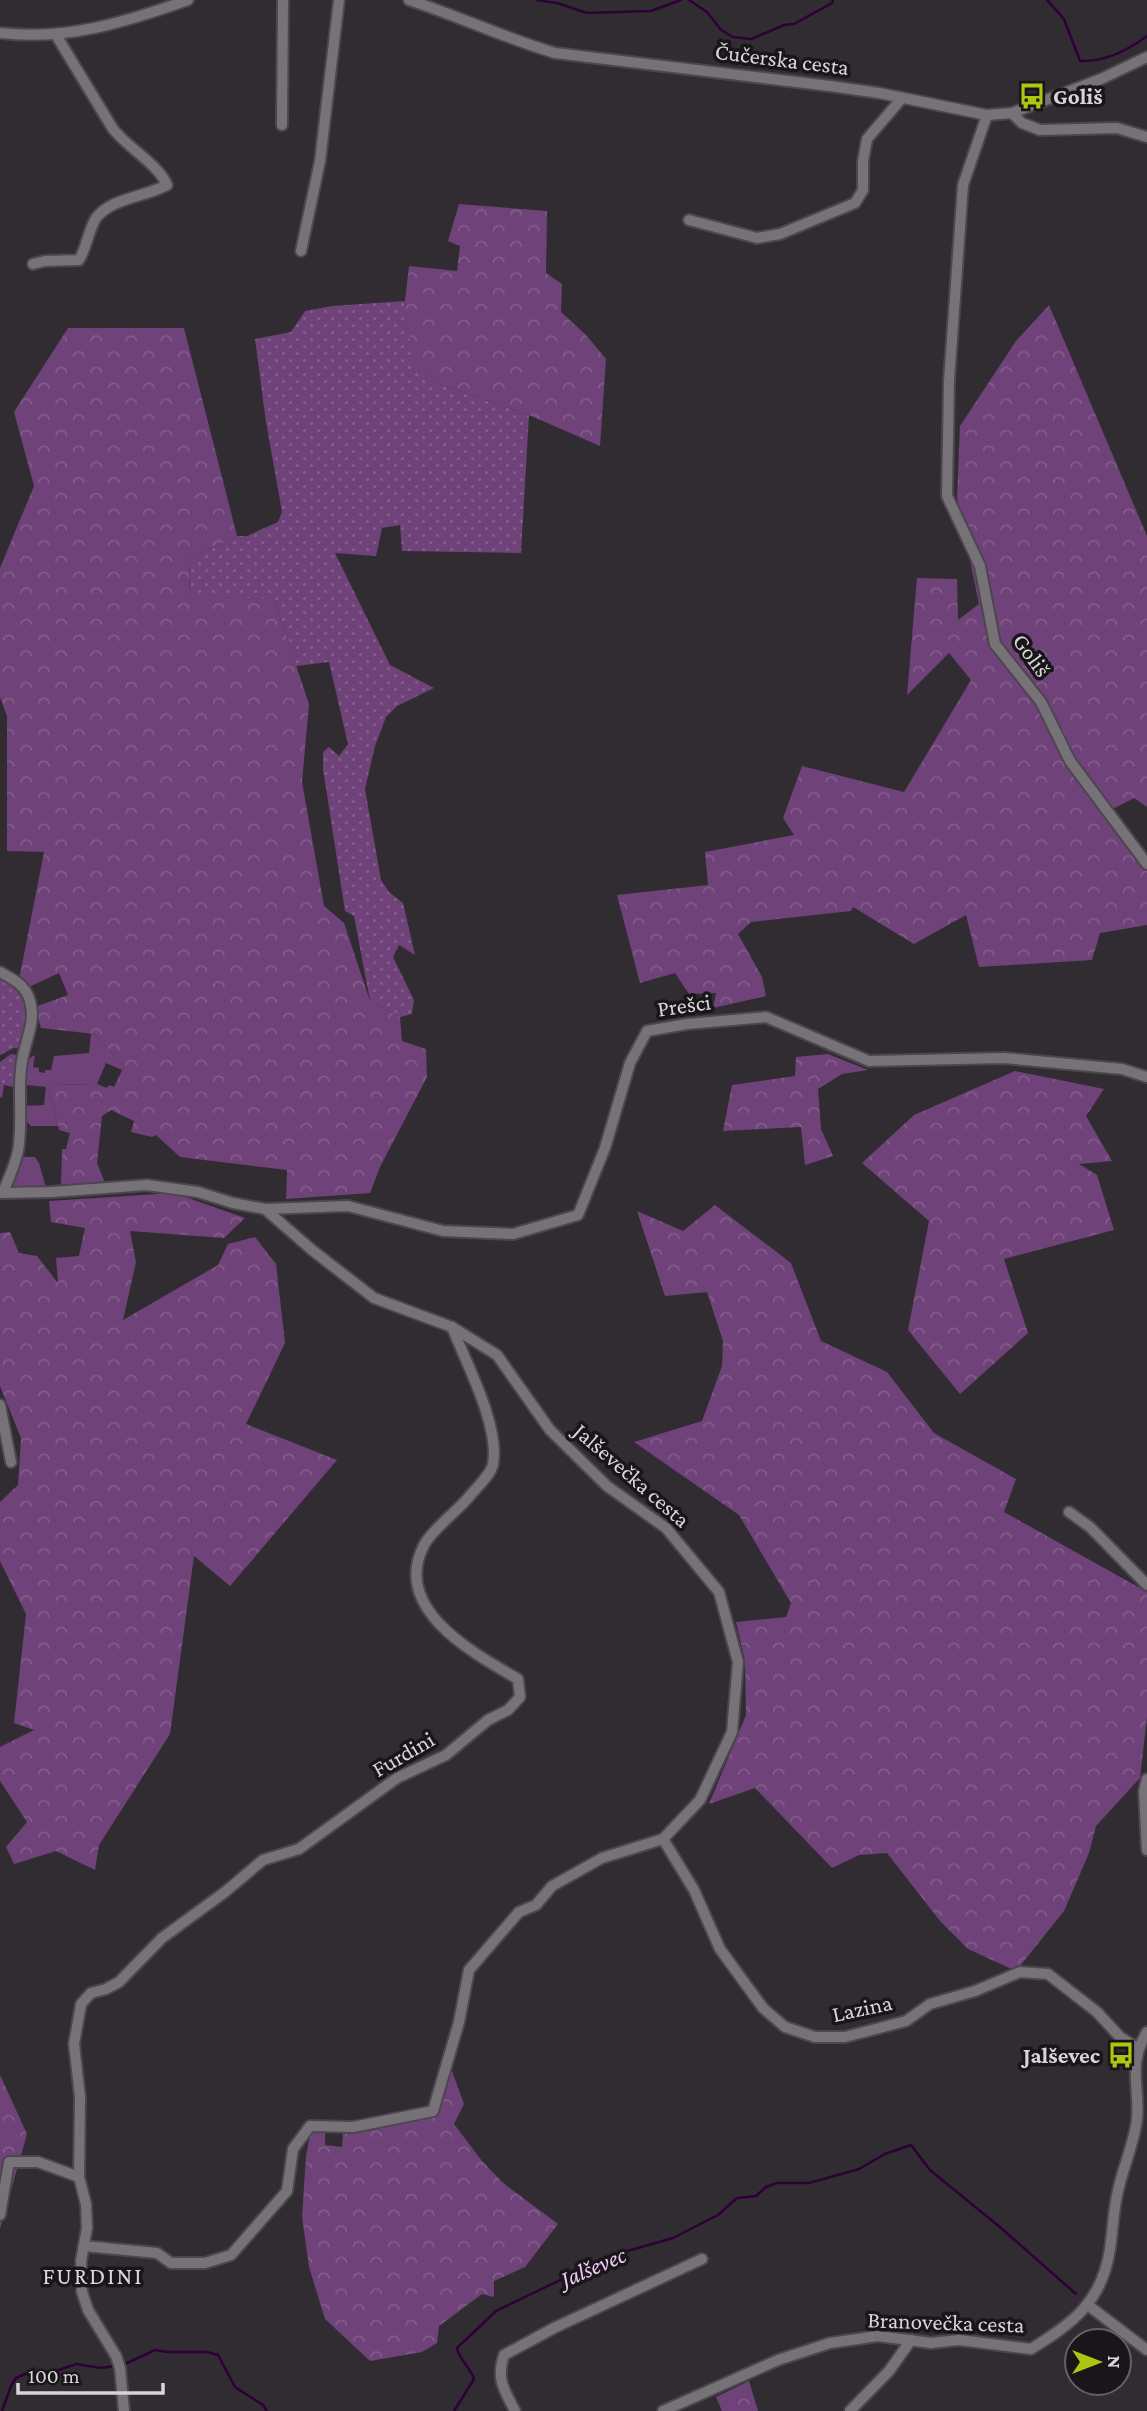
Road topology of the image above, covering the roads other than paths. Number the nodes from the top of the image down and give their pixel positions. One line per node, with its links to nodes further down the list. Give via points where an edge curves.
1 (188, 0): 6 (street, via 136,18)
2 (284, 0): 11 (street)
3 (339, 0): 14 (street, via 320,161)
4 (409, 0): 8 (street, Čučerska cesta, via 555,53)
5 (0, 33): 6 (street)
6 (56, 35): 15 (street, via 113,129 167,185 103,211 79,260)
7 (1147, 57): 9 (street, Čučerska cesta)
8 (902, 98): 10 (street, Čučerska cesta); 13 (street, via 867,139 863,190 855,203 780,234 757,238)
9 (1012, 113): 10 (street, Čučerska cesta); 12 (street, via 1040,130 1117,128)
10 (987, 115): 16 (street, Goliš, via 963,185 949,380 947,496 980,566 995,644 1041,702 1070,761)
11 (282, 125)
12 (1147, 136)
13 (689, 220)
14 (301, 251)
15 (33, 264)
16 (1147, 864)
17 (0, 972): 19 (street, via 23,987 32,1012 20,1080 19,1145)
18 (1147, 1077): 20 (street, Prešci, via 1122,1069 1004,1058 869,1061 766,1017 687,1024 647,1031 630,1063 605,1148 578,1216 513,1234 443,1231 348,1206)
19 (2, 1192): 20 (street, via 147,1185)
20 (265, 1209): 21 (street, Jalševečka cesta, via 374,1298)
21 (452, 1327): 27 (street, Jalševečka cesta, via 497,1355 550,1430 607,1486 666,1528 719,1592 738,1662 732,1732 700,1800); 32 (street, Furdini, via 493,1431 493,1466 424,1544 415,1574 431,1614 458,1642 518,1679 520,1697 446,1755 397,1778 299,1849 263,1860 162,1938 119,1982 91,1993 81,2004 74,2044 80,2097)
22 (0, 1405): 23 (street)
23 (11, 1462)
24 (1069, 1512): 25 (street)
25 (1147, 1585)
26 (1147, 1779): 28 (street)
27 (663, 1839): 30 (street, Lazina, via 694,1890 720,1949 762,2008 785,2027 815,2037 845,2037 906,2021 930,2004 1020,1972 1048,1974); 34 (street, Jalševečka cesta, via 602,1858 552,1886 536,1905 519,1912 469,1970 460,2022 433,2110 353,2127 310,2126 293,2149 287,2191 231,2255 205,2263 171,2263 157,2253)
28 (1147, 1850)
29 (1147, 2032): 30 (street)
30 (1137, 2048): 31 (street, Branovečka cesta)
31 (1141, 2089): 36 (street, Branovečka cesta, via 1113,2212 1110,2251)
32 (79, 2177): 33 (street, via 38,2162 9,2162); 34 (street, Furdini, via 86,2204)
33 (0, 2215)
34 (84, 2246): 39 (street, Furdini, via 82,2292 116,2356)
35 (702, 2259): 40 (street, via 504,2355 500,2381)
36 (1089, 2306): 37 (street, Branovečka cesta, via 1031,2349 959,2340); 38 (street)
37 (911, 2340): 41 (street, Branovečka cesta, via 878,2336 830,2343 778,2360); 42 (street, via 889,2371)
38 (1147, 2350)
39 (124, 2411)
40 (515, 2411)
41 (663, 2411)
42 (850, 2411)

